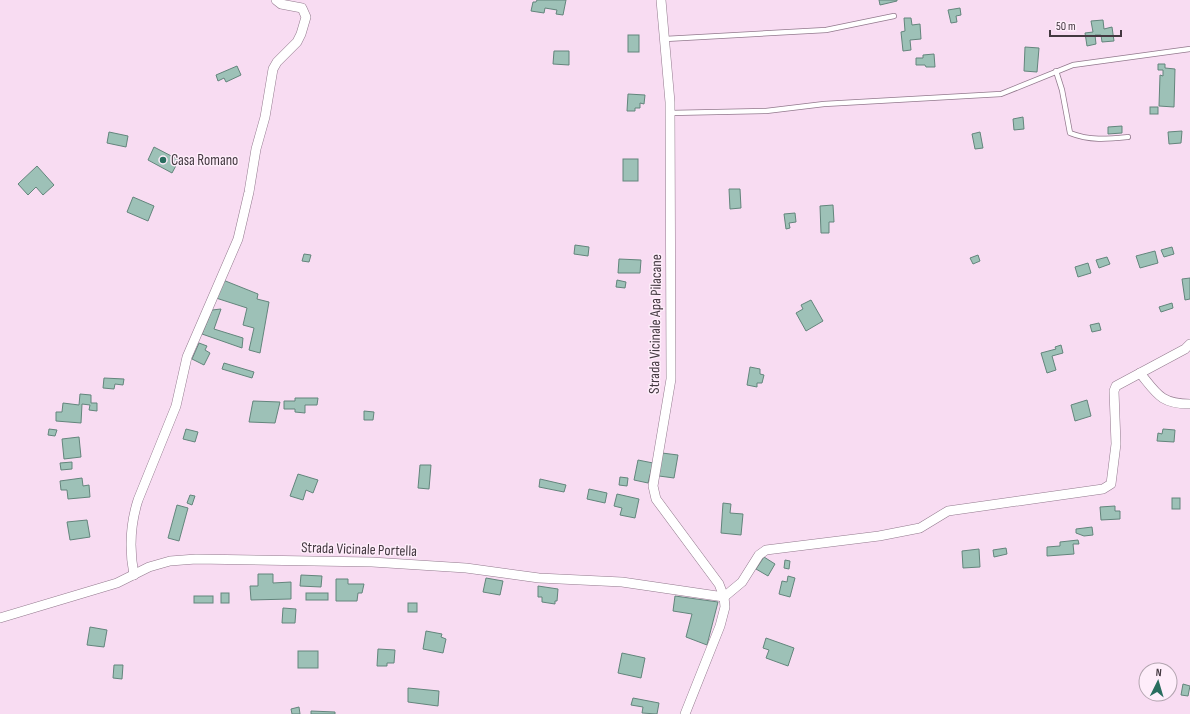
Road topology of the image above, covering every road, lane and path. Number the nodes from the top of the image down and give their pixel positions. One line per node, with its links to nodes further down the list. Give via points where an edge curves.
1 (276, 0): 12 (street, via 281,4 302,8 306,17 302,34 273,69 238,239 187,357 176,406 133,514 130,543)
2 (661, 0): 4 (street, Strada Vicinale Apa Pilacane)
3 (894, 16): 4 (lane, via 826,30)
4 (665, 39): 7 (street, Strada Vicinale Apa Pilacane)
5 (1190, 49): 6 (lane, via 1073,65)
6 (1056, 71): 7 (lane, via 1001,94 824,104 766,111); 8 (lane, via 1070,134 1098,140)
7 (670, 113): 13 (street, Strada Vicinale Apa Pilacane, via 670,379 653,486 656,499 719,584)
8 (1128, 137)
9 (1190, 344): 10 (street)
10 (1140, 373): 11 (street, via 1161,397 1171,403); 13 (street, via 1116,386 1114,391 1116,444 1111,484 1104,488 948,511 920,528 879,536 766,550 759,555 742,582)
11 (1190, 404)
12 (134, 575): 13 (street, Strada Vicinale Portella, via 149,567 170,561 196,559 372,562 466,568 539,578 622,582); 14 (street, Strada Vicinale Portella, via 117,583)
13 (724, 597): 15 (street, via 725,607 720,626)
14 (0, 618)
15 (685, 714)

